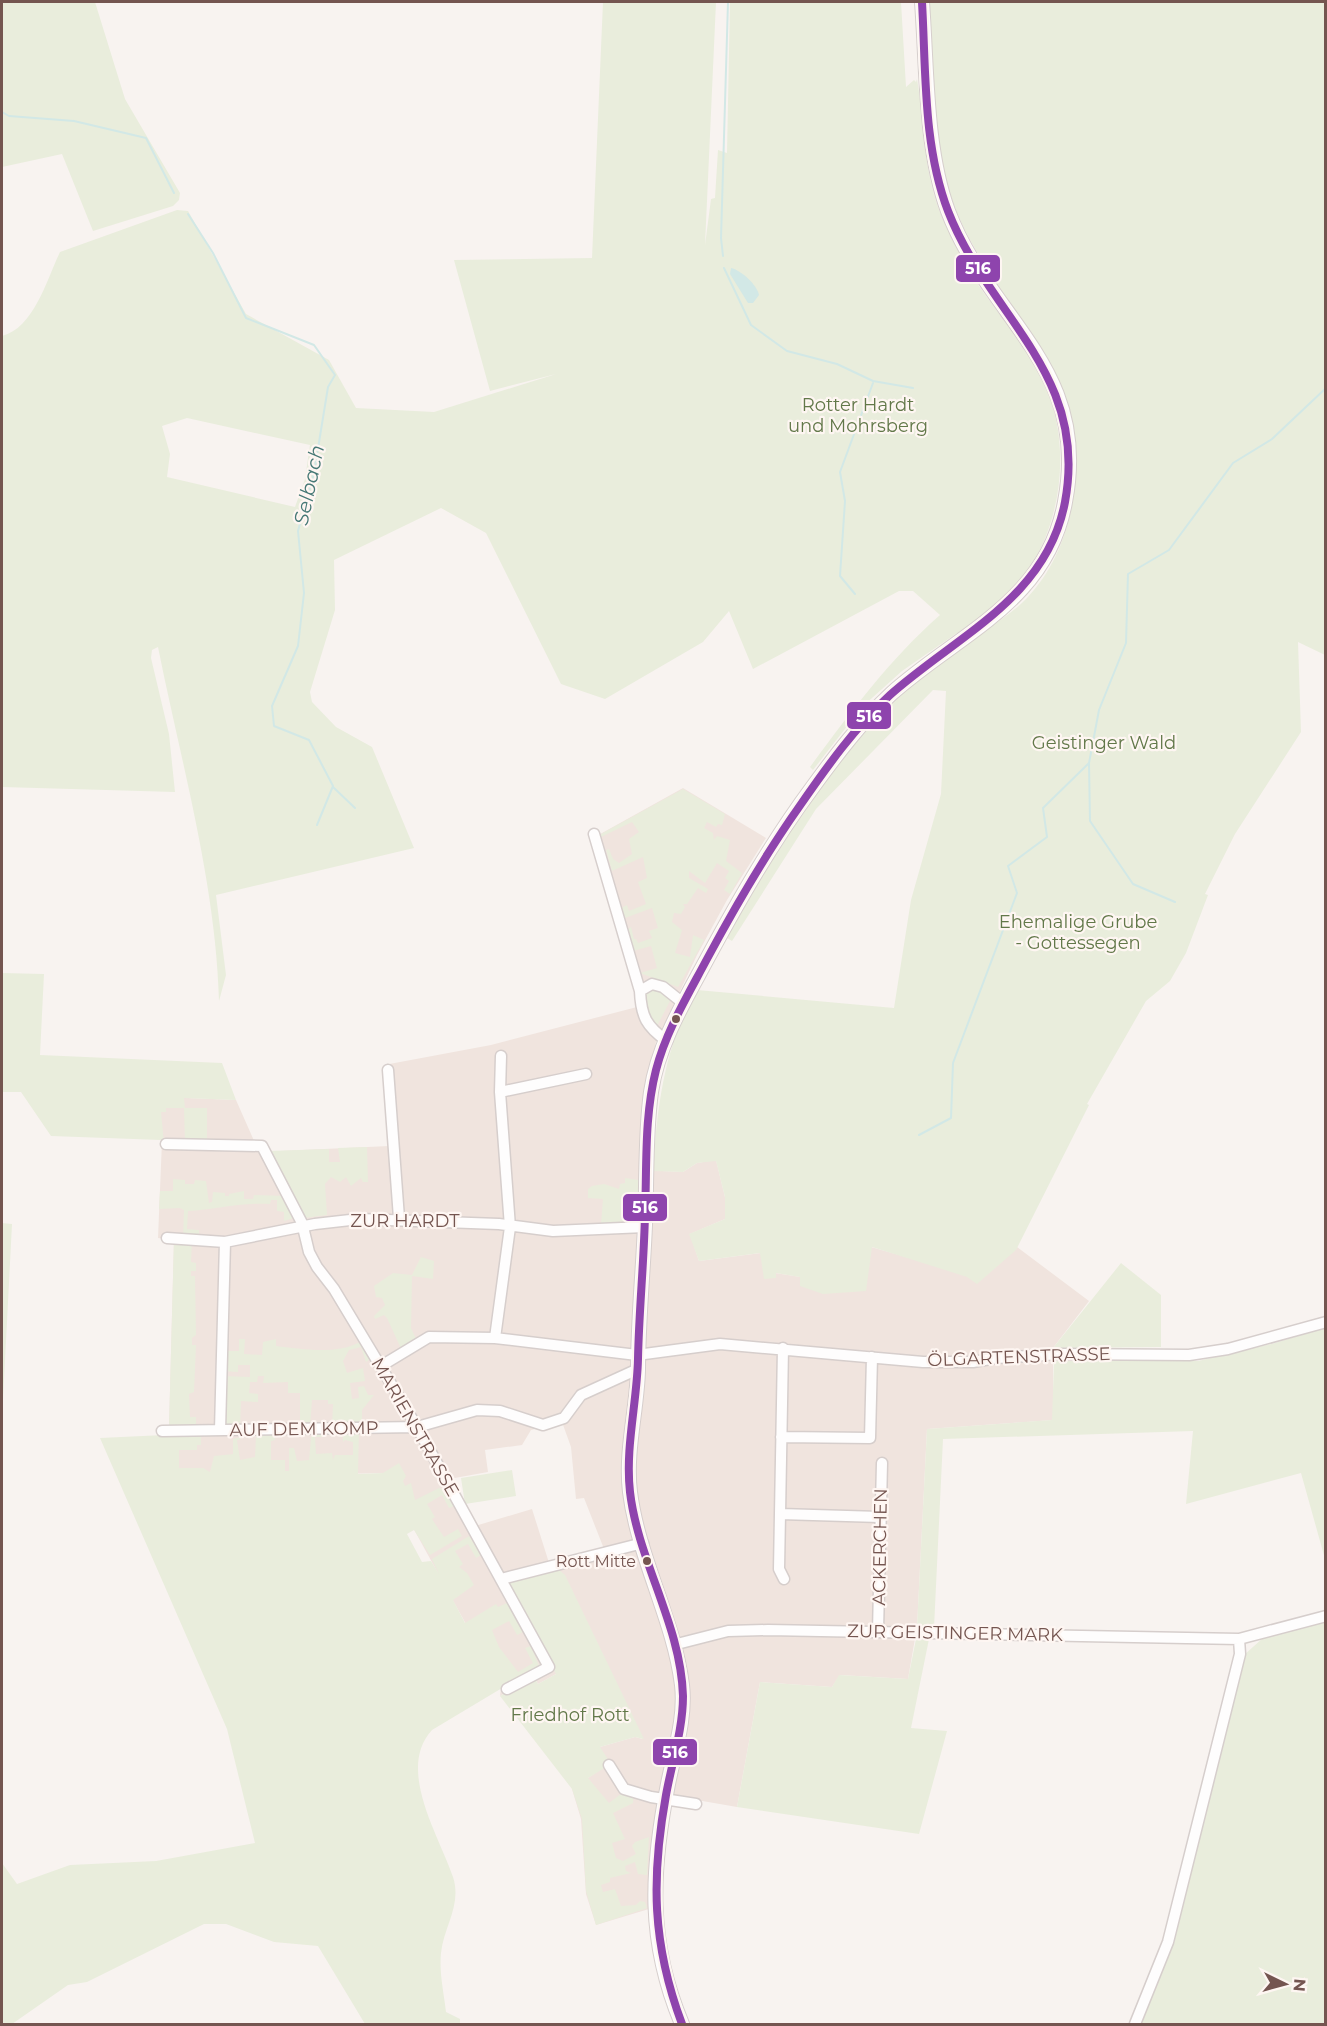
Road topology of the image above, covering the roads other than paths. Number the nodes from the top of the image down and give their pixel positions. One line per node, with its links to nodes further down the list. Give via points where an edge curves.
1 (922, 2): 4 (street, via 933,138 946,206 970,256 1047,368 1055,387 1068,429 1066,500 1044,561 1020,594 913,675 867,718 774,843)
2 (594, 834): 3 (street)
3 (640, 992): 4 (street, via 652,984 663,987); 5 (street, via 650,1029)
4 (683, 1003): 5 (street)
5 (667, 1041): 13 (street, via 652,1090)
6 (501, 1056): 9 (street)
7 (388, 1070): 11 (street)
8 (586, 1074): 9 (street)
9 (500, 1092): 12 (street)
10 (166, 1144): 14 (street, MARIENSTRASSE, via 262,1146)
11 (399, 1218): 12 (street, ZUR HARDT); 14 (street, ZUR HARDT, via 358,1219)
12 (510, 1227): 13 (street, ZUR HARDT, via 553,1231); 18 (street)
13 (645, 1227): 20 (street)
14 (303, 1228): 16 (street, ZUR HARDT); 22 (street, MARIENSTRASSE, via 317,1267)
15 (167, 1238): 16 (street, ZUR HARDT)
16 (225, 1242): 25 (street)
17 (1326, 1322): 21 (street, ÖLGARTENSTRASSE, via 1228,1350 1189,1355 1061,1354 940,1362)
18 (495, 1338): 20 (street, ÖLGARTENSTRASSE); 22 (street, ÖLGARTENSTRASSE, via 429,1336)
19 (783, 1348): 20 (street, ÖLGARTENSTRASSE, via 720,1344); 21 (street, ÖLGARTENSTRASSE); 27 (street)
20 (637, 1355): 23 (street)
21 (872, 1357): 27 (street, via 870,1438)
22 (381, 1366): 24 (street, MARIENSTRASSE)
23 (638, 1369): 24 (street, AUF DEM KOMP, via 581,1395 564,1418 543,1425 500,1411 477,1410); 31 (street, via 628,1474)
24 (417, 1427): 25 (street, AUF DEM KOMP); 32 (street, MARIENSTRASSE)
25 (220, 1430): 26 (street, AUF DEM KOMP)
26 (162, 1431)
27 (781, 1437): 29 (street)
28 (882, 1463): 30 (street, ACKERCHEN)
29 (780, 1514): 30 (street); 33 (street, via 778,1569)
30 (880, 1517): 35 (street, ACKERCHEN)
31 (643, 1543): 32 (street); 37 (street)
32 (501, 1579): 38 (street, MARIENSTRASSE, via 549,1666)
33 (784, 1579)
34 (1326, 1616): 36 (street, ZUR GEISTINGER MARK)
35 (878, 1631): 36 (street, ZUR GEISTINGER MARK); 37 (street, ZUR GEISTINGER MARK, via 728,1631)
36 (1239, 1639): 43 (street, via 1240,1654 1168,1942)
37 (673, 1645): 40 (street, via 682,1687 682,1716)
38 (507, 1689)
39 (609, 1765): 40 (street, via 624,1789)
40 (665, 1799): 41 (street); 42 (street, via 656,1849 654,1913 663,1969)
41 (696, 1804)
42 (682, 2025)
43 (1135, 2025)

